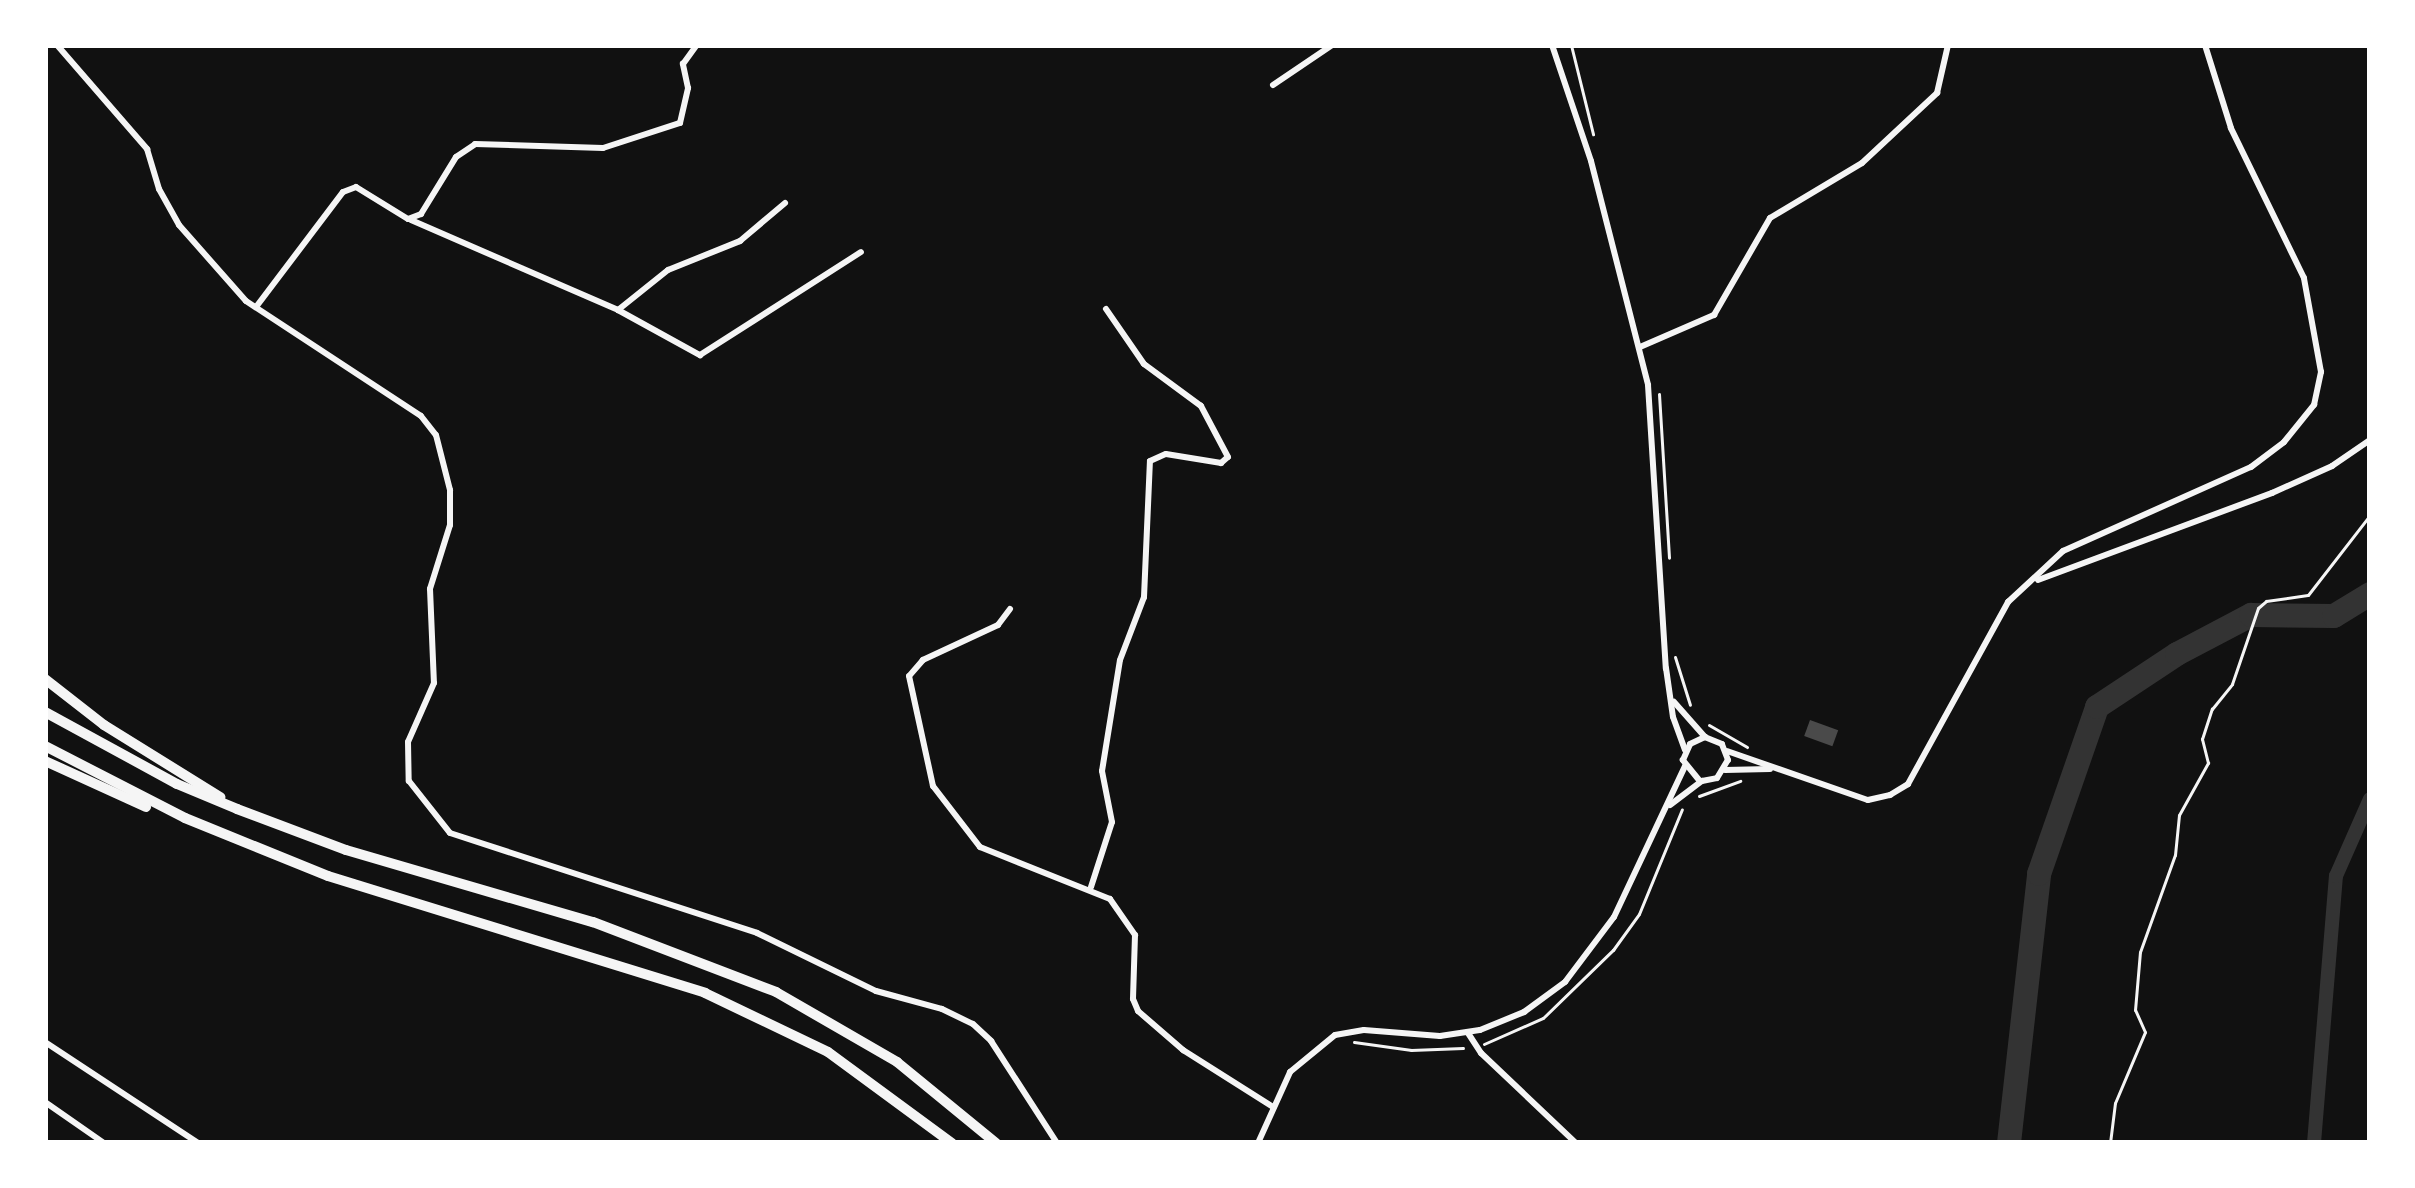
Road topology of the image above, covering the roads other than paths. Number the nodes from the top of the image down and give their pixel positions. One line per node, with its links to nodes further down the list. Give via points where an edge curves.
1 (56, 45): 11 (street, via 147,149 179,225)
2 (698, 45): 9 (street, via 683,64 688,88 680,122 603,148 475,144 456,157 421,214)
3 (1330, 45): 7 (street)
4 (1552, 45): 14 (street)
5 (1948, 45): 14 (street, via 1936,93 1862,163 1770,218 1714,315)
6 (2205, 45): 16 (street, via 2230,128 2304,278 2321,373 2314,405 2251,467 2081,541)
7 (1273, 85)
8 (785, 203): 13 (street, via 740,241 668,270)
9 (408, 219): 11 (street, via 356,187 343,192); 13 (street)
10 (861, 252): 13 (street, via 700,355)
11 (256, 307): 42 (street, via 421,416 436,435 450,525 430,589 434,683 408,742 409,781 450,833 757,933 876,991 973,1024)
12 (1106, 309): 33 (street, via 1144,364 1201,406 1228,457 1221,464 1166,454 1150,461 1144,597 1120,659 1102,771 1112,822)
13 (618, 310)
14 (1640, 347): 19 (street, via 1653,422)
15 (2370, 440): 16 (street, via 2272,493)
16 (2030, 585): 26 (street, via 2008,602 1908,784 1868,800)
17 (1010, 609): 33 (street, via 998,625 908,676 933,786 980,847)
18 (45, 679): 30 (highway)
19 (1672, 699): 21 (street); 23 (street)
20 (45, 712): 30 (highway)
21 (1705, 737): 23 (street); 24 (street)
22 (45, 746): 32 (highway)
23 (1685, 750): 27 (street)
24 (1726, 752): 26 (street); 28 (street)
25 (45, 761): 32 (highway)
26 (1750, 765): 28 (street)
27 (1685, 766): 29 (street); 31 (street)
28 (1725, 770): 29 (street)
29 (1702, 781): 31 (street)
30 (237, 809): 41 (highway, via 346,850 593,922 776,992 897,1062)
31 (1665, 810): 34 (street, via 1614,917 1574,973 1524,1012)
32 (224, 835): 40 (highway, via 403,901 705,993 828,1052)
33 (1091, 888): 37 (street, via 1110,899 1135,935 1138,1011)
34 (1468, 1033): 37 (street, via 1335,1034 1306,1053); 44 (street)
35 (45, 1042): 39 (street)
36 (45, 1102): 38 (street)
37 (1273, 1107): 43 (street)
38 (104, 1143)
39 (198, 1143)
40 (952, 1143)
41 (996, 1143)
42 (1057, 1143)
43 (1258, 1143)
44 (1576, 1143)

